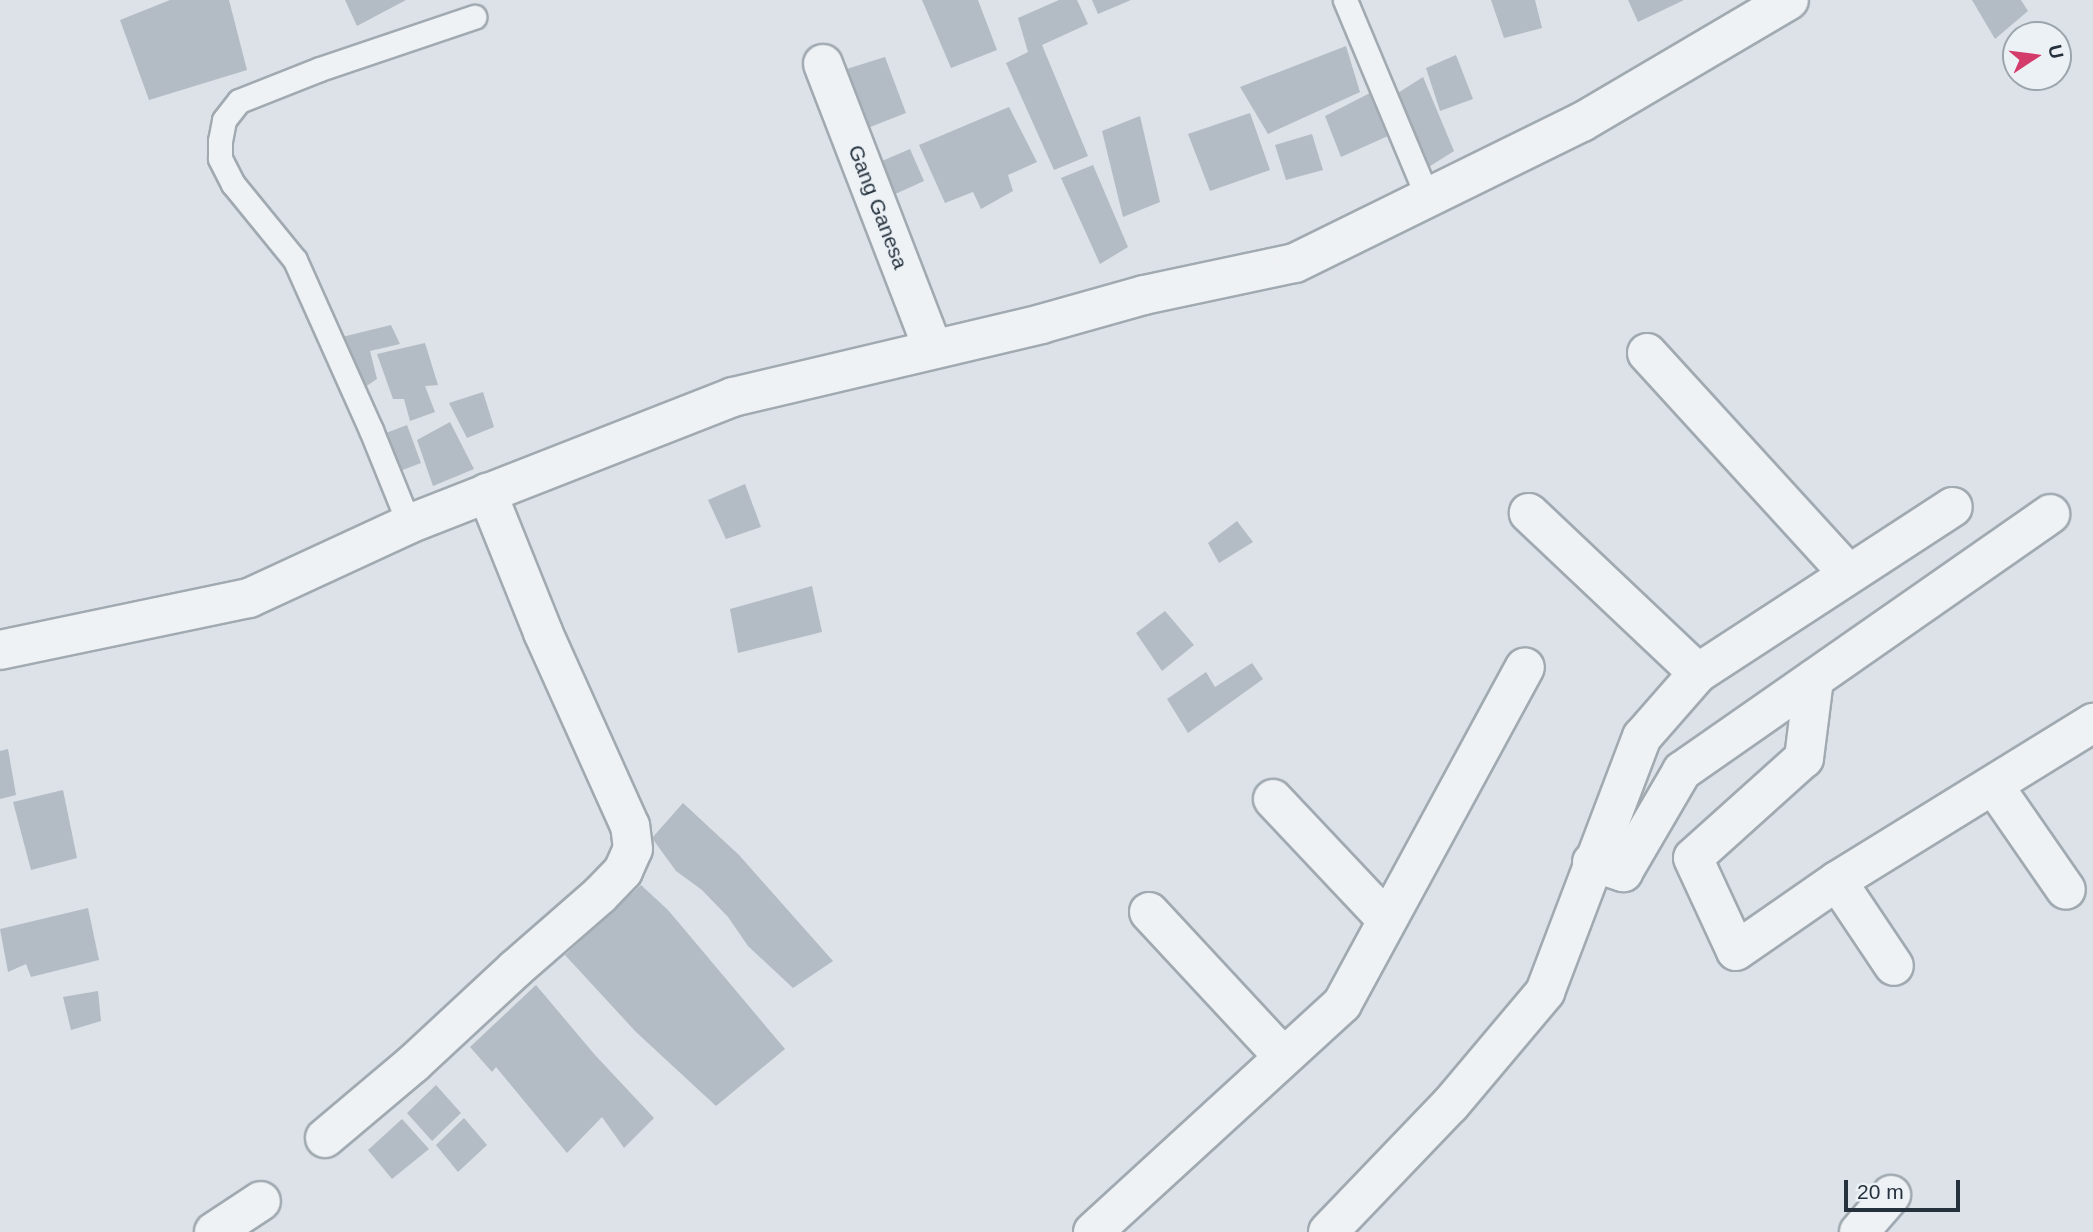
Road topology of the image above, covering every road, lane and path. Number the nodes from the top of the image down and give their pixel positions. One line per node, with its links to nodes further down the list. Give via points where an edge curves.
1 (1345, 0): 5 (lane)
2 (1789, 0): 5 (street, via 1582,122)
3 (474, 17): 12 (lane, via 239,101 223,120 220,141 220,158 233,184 295,260)
4 (823, 64): 6 (street, Gang Ganesa)
5 (1428, 198): 6 (street, via 1295,262)
6 (933, 349): 8 (street, via 733,397)
7 (1647, 353): 13 (street)
8 (487, 493): 12 (street); 28 (street, via 630,826 633,849 623,871 600,895)
9 (1953, 507): 13 (street)
10 (1529, 513): 16 (street)
11 (2050, 514): 17 (street)
12 (410, 524): 14 (street, via 249,598)
13 (1849, 574): 16 (street)
14 (0, 650)
15 (1525, 667): 25 (street)
16 (1698, 673): 21 (street, via 1642,737)
17 (1814, 679): 21 (street, via 1682,771 1623,872); 22 (street, via 1804,758 1693,858 1736,951)
18 (2093, 723): 19 (street)
19 (1994, 786): 22 (street); 23 (street)
20 (1273, 799): 25 (street)
21 (1592, 862): 33 (street, via 1545,992 1450,1105)
22 (1837, 881): 26 (street)
23 (2066, 890)
24 (1149, 912): 27 (street)
25 (1387, 919): 27 (street, via 1342,1004)
26 (1894, 967)
27 (1282, 1055): 32 (street)
28 (325, 1138)
29 (1891, 1195): 34 (street)
30 (261, 1201): 31 (street)
31 (214, 1232)
32 (1093, 1232)
33 (1328, 1232)
34 (1859, 1232)

